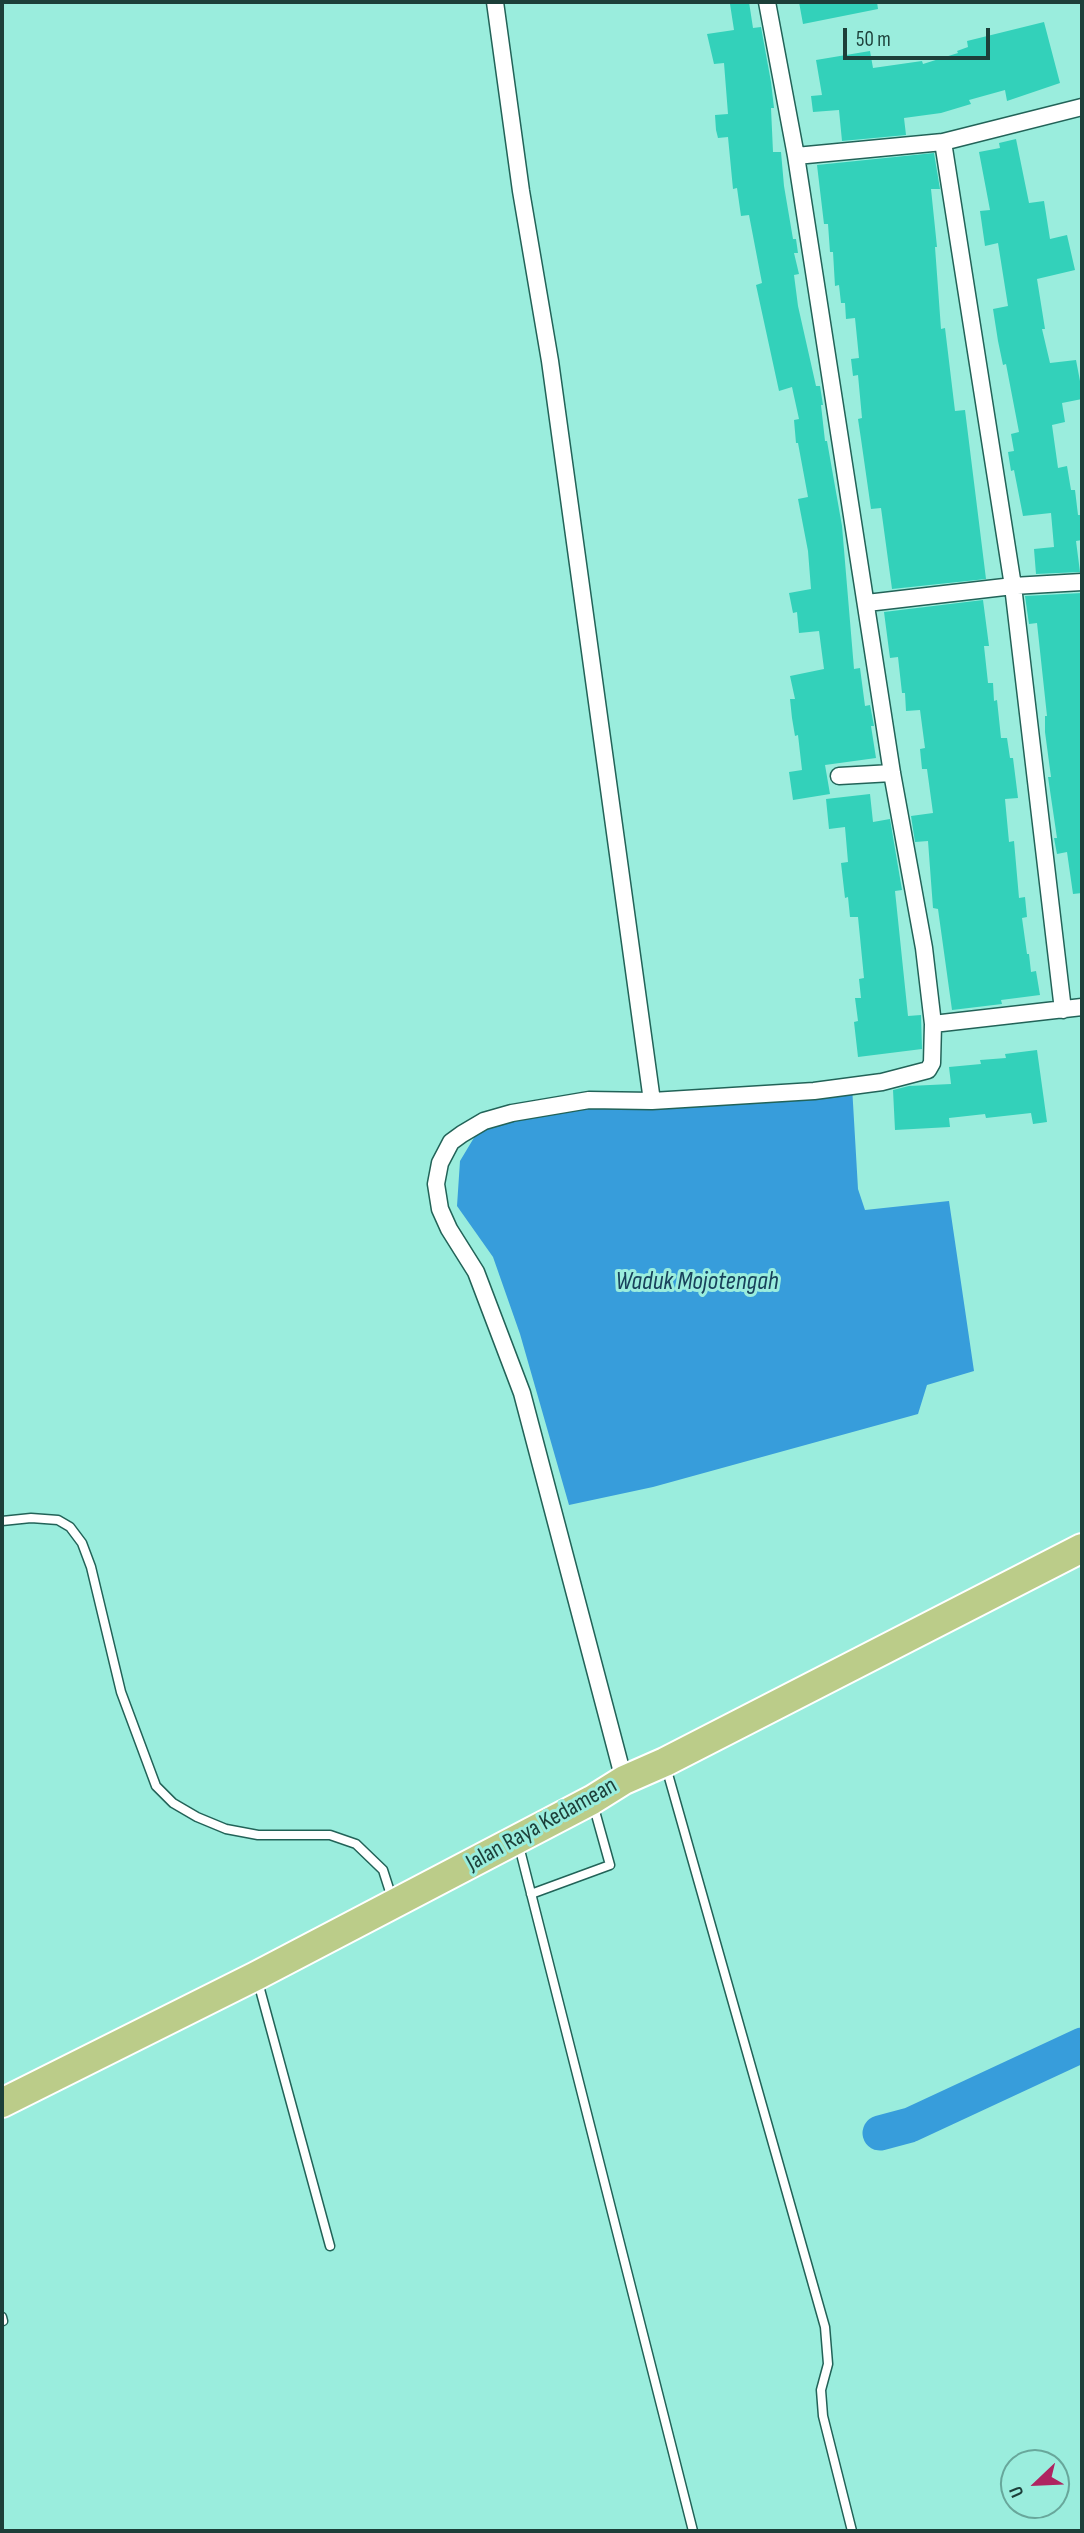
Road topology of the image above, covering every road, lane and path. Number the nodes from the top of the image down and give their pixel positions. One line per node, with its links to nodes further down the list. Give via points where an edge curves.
1 (495, 2): 14 (street, via 550,361)
2 (767, 2): 5 (street)
3 (1082, 107): 4 (street)
4 (943, 142): 5 (street); 7 (street)
5 (796, 156): 8 (street)
6 (1082, 582): 7 (street)
7 (1013, 586): 8 (street); 12 (street)
8 (867, 603): 9 (street)
9 (892, 773): 10 (street); 13 (street)
10 (839, 776)
11 (1082, 1007): 12 (street)
12 (1063, 1010): 13 (street)
13 (933, 1024): 14 (street, via 928,1070 814,1091)
14 (652, 1101): 18 (street, via 589,1100 484,1121 451,1142 436,1184 440,1209 476,1272 522,1392)
15 (2, 1521): 22 (lane, via 58,1520 82,1543 121,1692 156,1786 173,1803 226,1829 258,1835 330,1835 356,1844 383,1870)
16 (1082, 1548): 17 (highway, Jalan Raya Kedamean)
17 (665, 1762): 18 (highway, Jalan Raya Kedamean); 27 (lane, via 825,2327 828,2364 821,2390 823,2416)
18 (624, 1780): 19 (highway, Jalan Raya Kedamean)
19 (592, 1800): 20 (highway, Jalan Raya Kedamean); 21 (lane, via 610,1865)
20 (517, 1839): 21 (lane); 22 (highway, Jalan Raya Kedamean)
21 (531, 1894): 26 (lane)
22 (393, 1904): 23 (highway, Jalan Raya Kedamean)
23 (256, 1976): 24 (highway, Jalan Raya Kedamean); 25 (lane)
24 (2, 2103)
25 (330, 2246)
26 (693, 2531)
27 (852, 2531)

